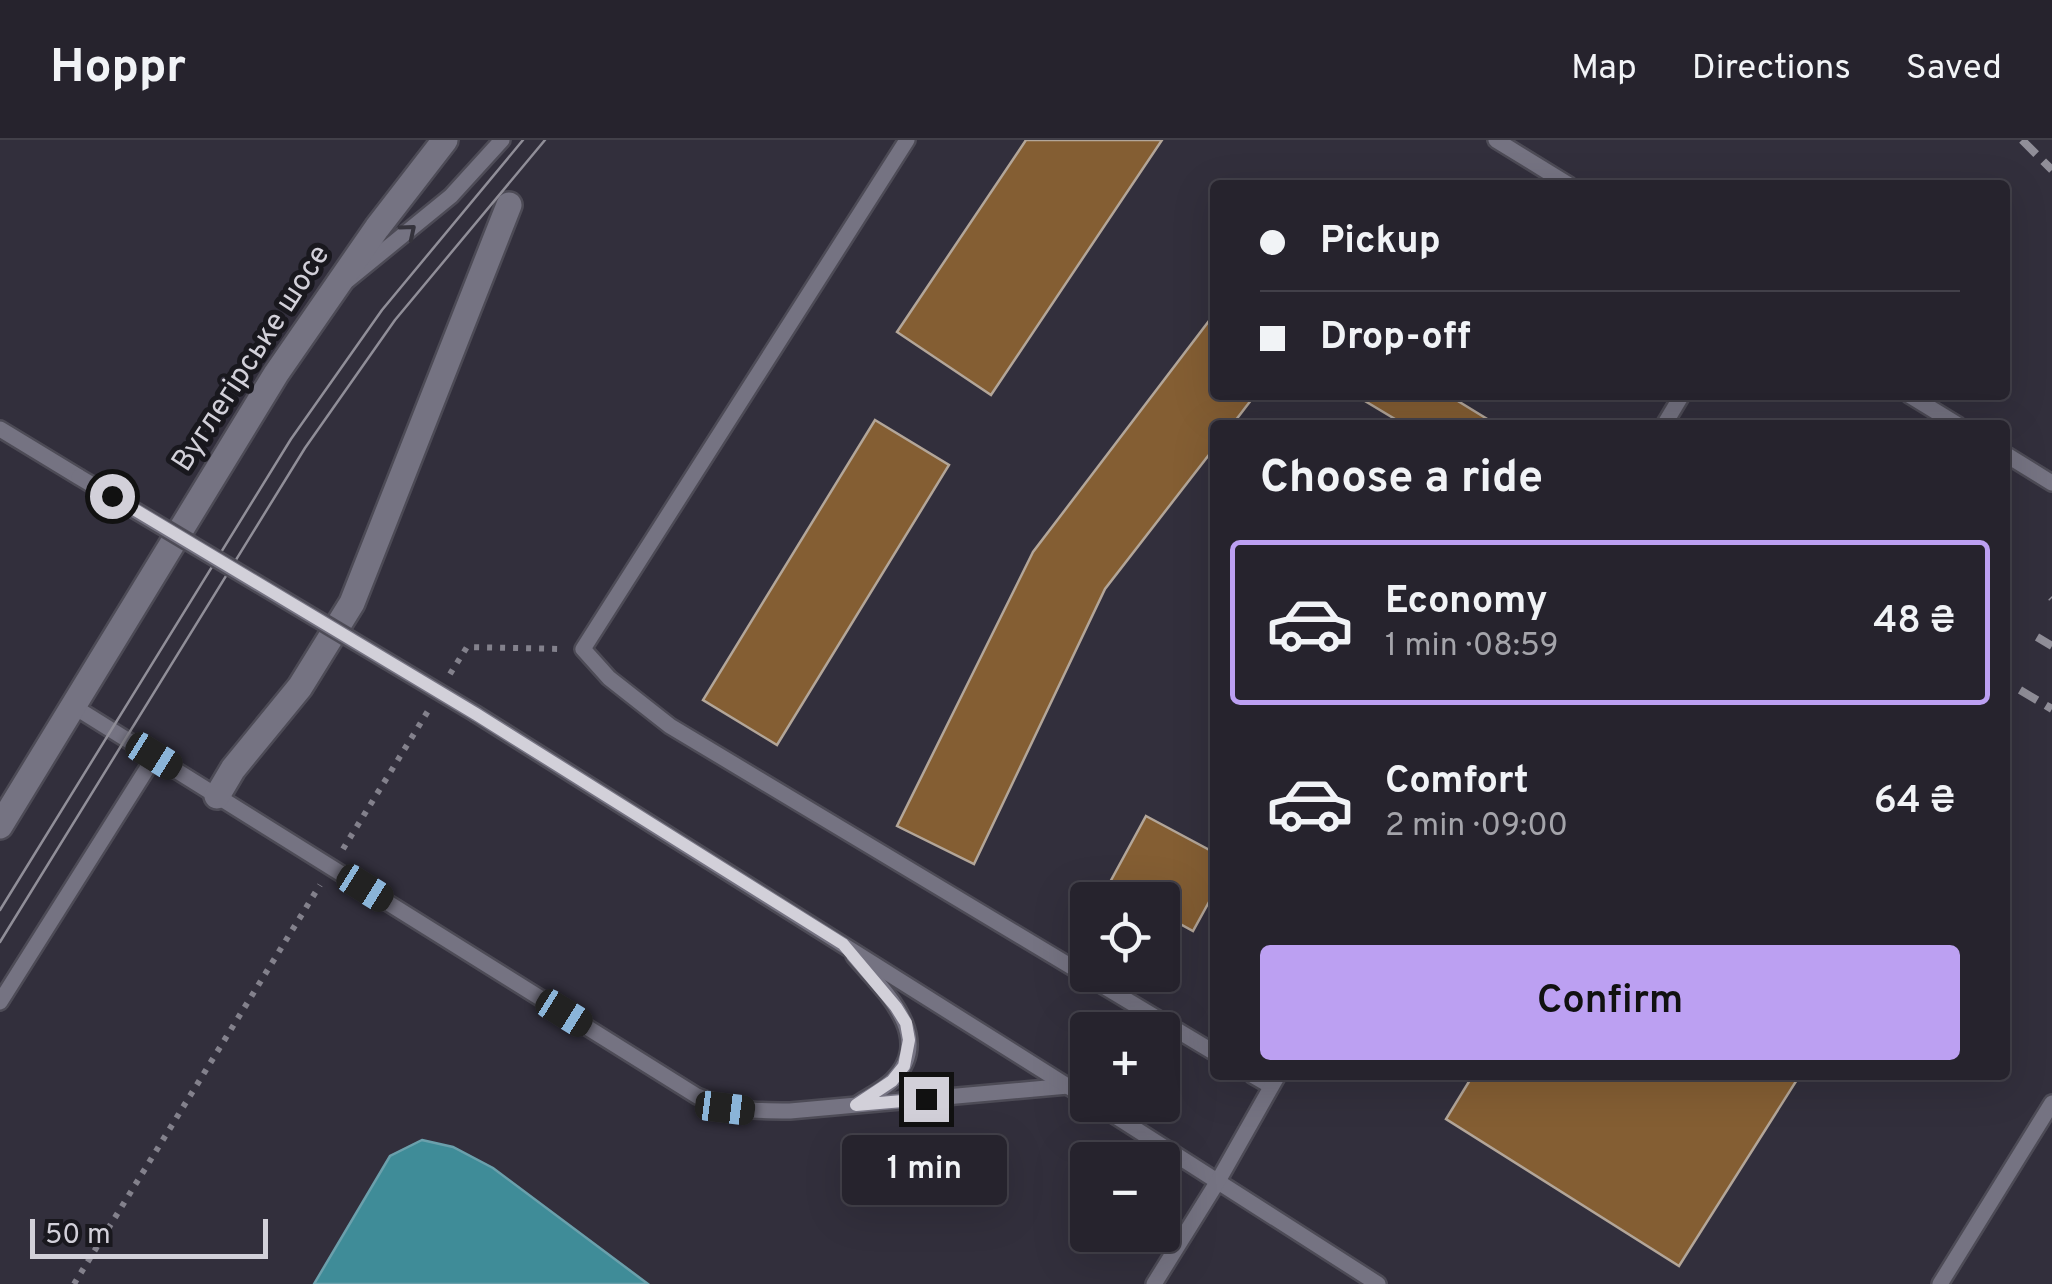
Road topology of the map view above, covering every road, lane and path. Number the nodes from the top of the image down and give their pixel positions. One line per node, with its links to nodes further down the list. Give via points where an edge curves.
1 (445, 140): 7 (street, Вуглегірське шосе)
2 (502, 140): 7 (lane, one-way to 2, via 451,196)
3 (907, 140): 13 (lane)
4 (1496, 140): 5 (lane)
5 (1561, 180)
6 (509, 205): 18 (street, via 352,602 300,686)
7 (333, 291): 16 (street, Вуглегірське шосе)
8 (1917, 400): 9 (lane)
9 (1950, 420)
10 (0, 429): 21 (lane, bridge)
11 (2010, 457): 12 (lane)
12 (2052, 483)
13 (583, 650): 14 (path, via 467,647); 23 (lane, via 670,726)
14 (446, 681)
15 (436, 698): 20 (path)
16 (74, 706): 17 (lane); 19 (street, Вуглегірське шосе)
17 (154, 756): 18 (lane); 22 (lane)
18 (217, 796): 20 (lane)
19 (0, 826)
20 (332, 868): 27 (lane, via 697,1096 753,1111); 30 (path)
21 (843, 944): 25 (lane); 27 (lane, via 896,1007 909,1040 904,1066 892,1081)
22 (0, 1002)
23 (1210, 1050)
24 (1275, 1081): 29 (lane)
25 (1068, 1086): 27 (lane)
26 (2052, 1103): 33 (lane)
27 (856, 1105)
28 (1125, 1122): 29 (lane)
29 (1218, 1181): 31 (lane); 32 (lane)
30 (74, 1284)
31 (1154, 1284)
32 (1378, 1284)
33 (1940, 1284)

